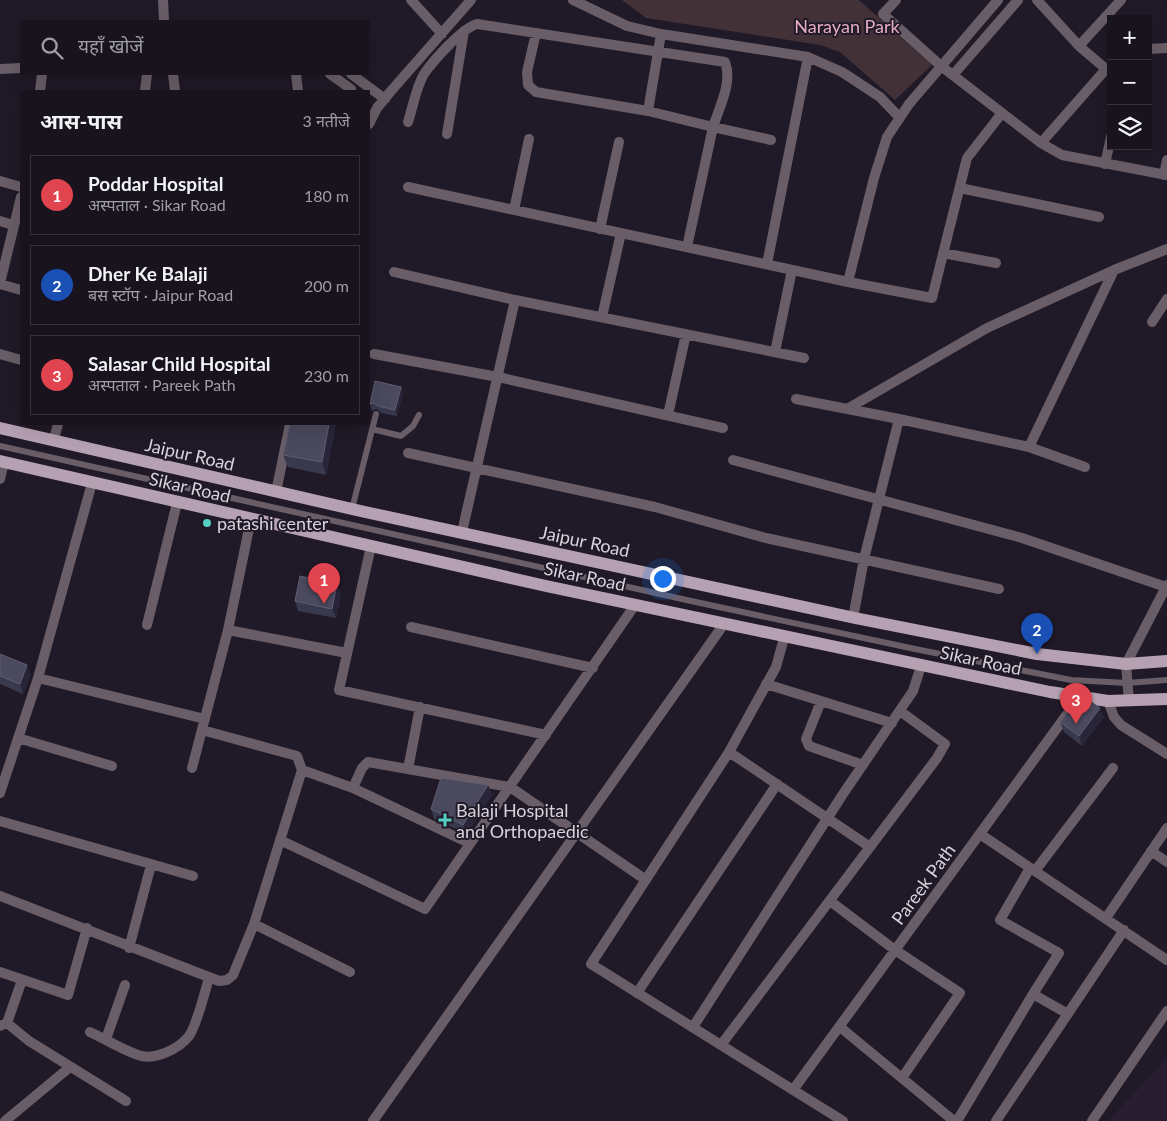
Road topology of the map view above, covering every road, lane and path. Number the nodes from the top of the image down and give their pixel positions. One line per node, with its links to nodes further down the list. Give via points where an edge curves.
1 (163, 0): 10 (street)
2 (411, 0): 13 (street)
3 (471, 0): 13 (street)
4 (573, 0): 14 (street, via 627,26)
5 (896, 0): 20 (street, via 883,14)
6 (998, 0): 20 (street)
7 (1018, 0): 31 (street)
8 (1121, 0): 15 (street)
9 (1042, 2): 15 (street)
10 (164, 20)
11 (464, 31): 12 (street, via 477,24); 42 (street, via 424,75); 44 (street)
12 (536, 33): 18 (street); 38 (street, via 527,72 528,85 536,92)
13 (442, 34): 37 (street)
14 (661, 34): 18 (street); 19 (street)
15 (1079, 46): 23 (street)
16 (1167, 48): 17 (street)
17 (1152, 49)
18 (658, 51): 38 (street); 43 (street, via 725,62 727,83)
19 (808, 57): 40 (street, via 842,72 872,92); 68 (street)
20 (941, 66): 31 (street); 40 (street)
21 (20, 68): 22 (street)
22 (0, 69)
23 (1107, 70)
24 (1107, 72): 48 (street)
25 (42, 75): 33 (street)
26 (147, 75): 34 (street)
27 (173, 75): 35 (street)
28 (296, 75): 36 (street)
29 (331, 75): 32 (street)
30 (352, 75): 37 (street)
31 (953, 75): 39 (street)
32 (352, 89)
33 (40, 90)
34 (145, 90)
35 (175, 90)
36 (298, 90)
37 (385, 99): 41 (street)
38 (648, 111): 43 (street)
39 (1002, 113): 48 (street); 56 (street, via 967,158)
40 (900, 118): 72 (street, via 888,136 874,178)
41 (370, 122)
42 (408, 122)
43 (713, 127): 46 (street); 64 (street)
44 (447, 134)
45 (529, 139): 58 (street)
46 (770, 140)
47 (618, 142): 62 (street)
48 (1041, 143): 51 (street, via 1062,155)
49 (1108, 150): 51 (street)
50 (1167, 160): 52 (street)
51 (1105, 164): 52 (street)
52 (1166, 175)
53 (0, 181): 54 (street)
54 (20, 187)
55 (408, 187): 58 (street)
56 (960, 188): 59 (street); 66 (street)
57 (20, 200): 61 (street)
58 (514, 210): 62 (street)
59 (1099, 217)
60 (0, 221): 61 (street)
61 (13, 225): 73 (street)
62 (600, 229): 63 (street)
63 (621, 233): 64 (street); 77 (street)
64 (687, 247): 68 (street)
65 (1167, 249): 70 (street)
66 (943, 253): 67 (street); 72 (street, via 932,298)
67 (996, 263)
68 (767, 264): 69 (street)
69 (792, 270): 72 (street); 80 (street)
70 (1114, 270): 87 (street, via 987,328); 99 (street)
71 (394, 272): 75 (street)
72 (848, 282)
73 (0, 284): 74 (street)
74 (20, 290)
75 (515, 300): 77 (street); 85 (street)
76 (1166, 301): 78 (street)
77 (602, 317): 79 (street)
78 (1152, 322)
79 (686, 334): 80 (street); 90 (street)
80 (776, 352): 83 (street)
81 (0, 354): 84 (street)
82 (374, 354): 85 (street)
83 (804, 358)
84 (20, 360)
85 (498, 377): 90 (street); 104 (street)
86 (796, 399): 87 (street)
87 (847, 409): 91 (street)
88 (376, 414): 96 (lane)
89 (418, 415): 96 (lane, via 401,436)
90 (668, 415): 95 (street)
91 (899, 419): 99 (street); 108 (street)
92 (58, 425): 97 (street)
93 (290, 425): 107 (street)
94 (0, 428): 97 (main road, Jaipur Road)
95 (723, 428)
96 (372, 429): 110 (lane)
97 (54, 439): 107 (main road, Jaipur Road)
98 (0, 446): 131 (lane, via 915,649 1071,680)
99 (1029, 447): 103 (street)
100 (408, 453): 104 (street)
101 (733, 460): 108 (street)
102 (2, 462): 105 (street); 106 (main road, Sikar Road)
103 (1085, 467)
104 (478, 470): 112 (street); 114 (street, via 655,507 766,538)
105 (0, 478)
106 (92, 483): 109 (main road, Sikar Road); 129 (street)
107 (276, 492): 110 (main road, Jaipur Road)
108 (878, 500): 114 (street); 115 (street, via 1022,538)
109 (177, 503): 111 (main road, Sikar Road); 120 (street)
110 (352, 509): 112 (main road, Jaipur Road)
111 (251, 519): 113 (main road, Sikar Road); 122 (street)
112 (462, 532): 118 (main road, Jaipur Road)
113 (371, 546): 117 (main road, Sikar Road); 124 (street)
114 (864, 559): 116 (street); 118 (street)
115 (1166, 586): 126 (street)
116 (999, 589)
117 (635, 605): 119 (main road, Sikar Road); 128 (street)
118 (853, 618): 126 (main road, Jaipur Road, via 1037,654)
119 (724, 624): 123 (main road, Sikar Road); 160 (street)
120 (147, 625)
121 (411, 627): 128 (street)
122 (228, 630): 124 (street); 140 (street)
123 (784, 638): 127 (main road, Sikar Road); 132 (street, via 776,667)
124 (347, 653): 138 (street, via 339,690)
125 (1167, 662): 126 (main road, Jaipur Road)
126 (1126, 664): 131 (street)
127 (921, 666): 133 (main road, Sikar Road); 139 (street, via 913,691)
128 (593, 668): 143 (street)
129 (38, 678): 140 (street); 144 (street)
130 (1167, 680): 131 (lane)
131 (1127, 683): 137 (street)
132 (766, 684): 135 (street); 145 (street)
133 (1080, 698): 136 (main road, Sikar Road); 161 (street, Pareek Path)
134 (1167, 699): 137 (main road, Sikar Road)
135 (821, 701): 141 (street); 147 (street, via 806,739 809,746)
136 (1108, 701): 137 (main road, Sikar Road); 146 (street, via 1121,725)
137 (1129, 702)
138 (420, 707): 143 (street); 151 (street)
139 (900, 710): 141 (street); 164 (street, via 945,744)
140 (205, 719): 142 (street)
141 (892, 723): 147 (street)
142 (202, 730): 149 (street); 152 (street, via 297,756)
143 (546, 735): 154 (street)
144 (18, 738): 148 (street); 156 (street)
145 (729, 752): 153 (street); 170 (street)
146 (1167, 754)
147 (863, 765): 157 (street)
148 (112, 766)
149 (192, 768)
150 (1113, 768): 168 (street)
151 (408, 769): 154 (street); 155 (street, via 368,762)
152 (302, 770): 155 (street); 162 (street)
153 (777, 784): 157 (street); 185 (street)
154 (510, 787): 160 (street); 163 (street)
155 (353, 788): 163 (street)
156 (0, 793)
157 (828, 818): 164 (street); 190 (street)
158 (0, 821): 167 (street)
159 (1167, 828): 165 (street)
160 (577, 832): 170 (street); 201 (street)
161 (980, 834): 168 (street); 178 (street, Pareek Path)
162 (280, 840): 163 (street, via 425,909); 174 (street)
163 (469, 843)
164 (870, 847): 172 (street)
165 (1151, 851): 166 (street); 173 (street)
166 (1167, 862)
167 (152, 865): 169 (street); 177 (street)
168 (1033, 870): 173 (street); 186 (street, via 1000,920 1059,953)
169 (193, 876)
170 (646, 880): 185 (street, via 591,964)
171 (0, 896): 175 (street)
172 (830, 901): 178 (street); 194 (street)
173 (1106, 918): 176 (street)
174 (254, 924): 181 (street); 182 (street, via 233,975 224,981)
175 (88, 928): 177 (street); 183 (street, via 68,995)
176 (1124, 930): 179 (street); 188 (street)
177 (129, 948): 182 (street)
178 (895, 950): 191 (street, Pareek Path); 196 (street, via 960,993)
179 (1167, 960)
180 (0, 972): 183 (street)
181 (350, 972)
182 (209, 978): 193 (street, via 190,1035 180,1044 153,1057 140,1056)
183 (22, 980): 189 (street)
184 (125, 985): 193 (street)
185 (637, 993): 190 (street)
186 (1033, 994): 188 (street); 204 (street)
187 (1167, 1010): 205 (street)
188 (1068, 1014): 199 (street)
189 (4, 1025): 195 (street)
190 (693, 1027): 194 (street)
191 (840, 1027): 196 (street); 197 (street, Pareek Path)
192 (90, 1032): 193 (street)
193 (106, 1040)
194 (721, 1045): 197 (street)
195 (70, 1066): 198 (street); 200 (street)
196 (902, 1078): 203 (street)
197 (793, 1090): 202 (street)
198 (126, 1102)
199 (998, 1120)
200 (5, 1121)
201 (373, 1121)
202 (843, 1121)
203 (954, 1121)
204 (957, 1121)
205 (1092, 1121)

